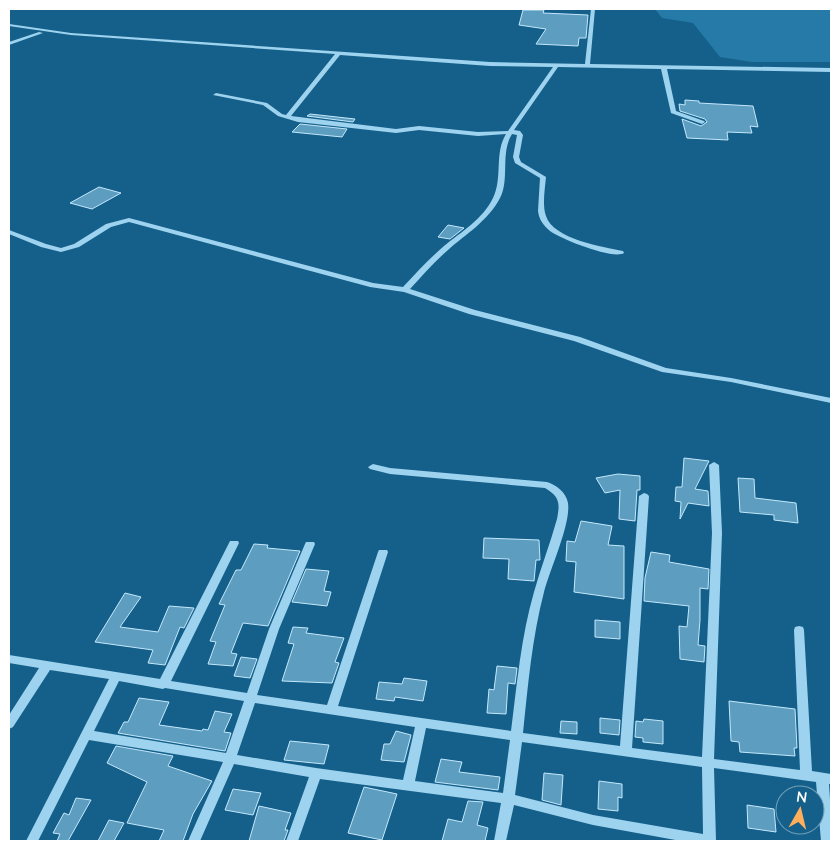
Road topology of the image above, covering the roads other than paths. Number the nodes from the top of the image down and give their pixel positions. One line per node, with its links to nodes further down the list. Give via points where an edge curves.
1 (594, 9): 7 (street)
2 (9, 25): 3 (street)
3 (45, 31): 4 (street); 5 (street)
4 (9, 44)
5 (338, 54): 6 (street); 11 (street)
6 (556, 66): 7 (street); 13 (street)
7 (587, 66): 8 (street)
8 (664, 68): 9 (street); 12 (street, via 673,112)
9 (831, 70)
10 (216, 95): 11 (street, via 264,104)
11 (287, 118): 13 (street, via 396,131 419,128 478,134)
12 (702, 122)
13 (512, 131): 15 (street, via 520,134 518,164 543,176 542,217 549,227 563,236); 16 (street, via 503,146 498,195 487,213 445,249)
14 (9, 232): 16 (street, via 61,250 74,246 102,227 128,220 323,272)
15 (620, 253)
16 (405, 290): 17 (street, via 472,312 577,338 665,370)
17 (831, 401)
18 (714, 465): 37 (street, via 717,533)
19 (373, 467): 34 (street, via 528,482 547,485 561,495 564,510 529,633)
20 (644, 496): 35 (street)
21 (234, 543): 28 (street)
22 (310, 544): 29 (street)
23 (383, 552): 30 (street)
24 (799, 630): 39 (street)
25 (9, 659): 26 (street)
26 (47, 665): 27 (street); 32 (street)
27 (116, 676): 28 (street); 33 (street)
28 (163, 685): 29 (street)
29 (249, 698): 30 (street); 36 (street)
30 (331, 710): 31 (street)
31 (422, 722): 34 (street); 41 (street)
32 (9, 724)
33 (88, 735): 36 (street); 43 (street)
34 (518, 736): 35 (street); 42 (street)
35 (626, 752): 37 (street)
36 (230, 759): 38 (street); 44 (street)
37 (708, 763): 39 (street); 42 (street, via 710,841 593,820)
38 (316, 773): 41 (street); 45 (street)
39 (806, 776): 40 (street)
40 (827, 778): 47 (street)
41 (408, 786): 42 (street)
42 (510, 799): 46 (street)
43 (32, 841)
44 (194, 841)
45 (292, 841)
46 (500, 841)
47 (827, 841)

